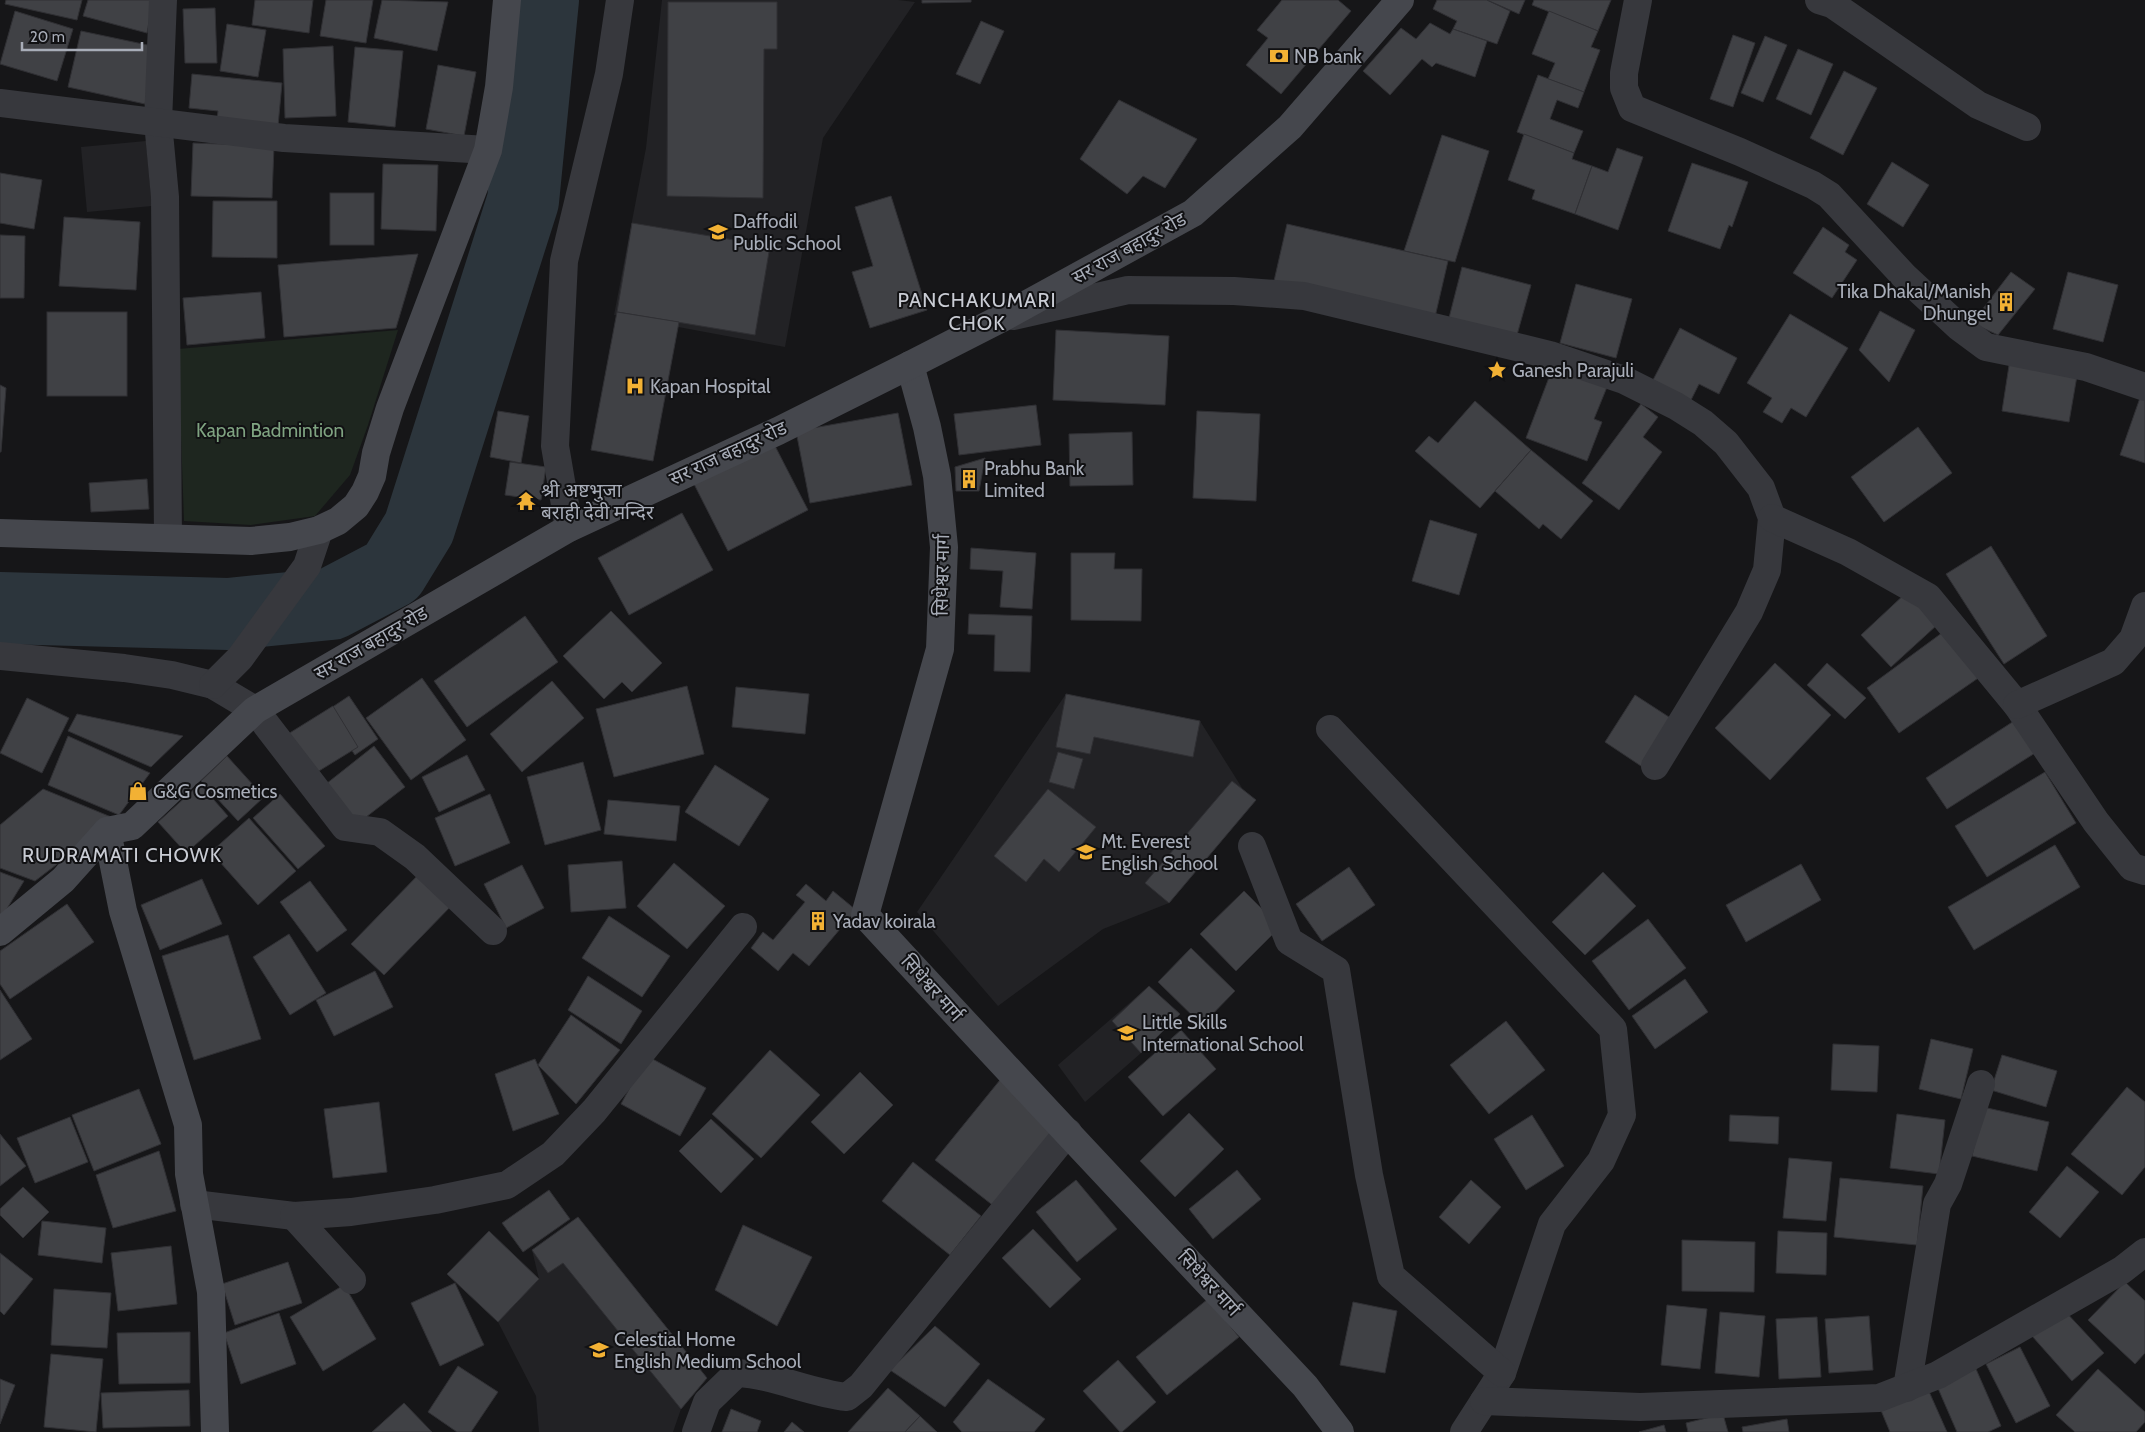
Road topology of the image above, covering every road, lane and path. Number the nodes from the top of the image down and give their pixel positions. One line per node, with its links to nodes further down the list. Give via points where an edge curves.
1 (163, 0): 8 (street)
2 (507, 0): 10 (street, via 499,87)
3 (620, 0): 15 (street, via 609,74 564,261 555,446)
4 (1400, 0): 11 (street, सर राज बहादुर रोड, via 1290,128 1193,213)
5 (1638, 0): 13 (street, via 1624,73 1624,88 1632,108 1740,152 1829,195 1904,276 1986,347 2086,367)
6 (1819, 0): 9 (street, via 1832,4 1978,105)
7 (0, 103): 8 (street)
8 (158, 122): 10 (street, via 284,138); 18 (street, via 166,197)
9 (2027, 126)
10 (488, 150): 16 (street, via 390,408 365,492 356,506 338,521)
11 (1002, 318): 12 (street, सर राज बहादुर रोड); 14 (street, via 1128,290 1234,291 1304,296 1550,355 1624,380 1703,423 1726,443 1761,488)
12 (910, 365): 15 (street, सर राज बहादुर रोड, via 778,431); 33 (street, सिधेश्वर मार्ग, via 937,476 944,547 940,648 865,914)
13 (2145, 387)
14 (1772, 518): 22 (street, via 1848,552 1928,597); 25 (street, via 1767,570 1749,612)
15 (569, 528): 23 (street, सर राज बहादुर रोड)
16 (319, 530): 18 (street, via 251,541); 21 (street, via 307,566 240,658)
17 (0, 533): 18 (street)
18 (168, 538)
19 (2145, 606): 22 (street, via 2133,639 2113,662)
20 (0, 656): 21 (street, via 124,668)
21 (213, 685): 23 (street)
22 (2017, 705): 28 (street, via 2096,822 2132,867)
23 (255, 710): 26 (street, सर राज बहादुर रोड, via 132,826); 30 (street, via 345,827 380,832 415,857)
24 (1330, 729): 38 (street, via 1614,1029 1622,1115 1601,1161 1552,1224)
25 (1655, 766)
26 (107, 831): 31 (street, via 62,880); 34 (street, via 123,911 188,1125 189,1174)
27 (1252, 846): 38 (street, via 1289,941 1336,970 1369,1175 1390,1276)
28 (2145, 871)
29 (743, 927): 35 (street, via 594,1111 553,1154 507,1185 436,1200)
30 (493, 930)
31 (0, 932)
32 (1981, 1084): 39 (street, via 1948,1184 1936,1204)
33 (1068, 1132): 42 (street, via 854,1392 847,1397 833,1395 759,1374 737,1373 707,1402); 43 (street, सिधेश्वर मार्ग, via 1305,1386)
34 (194, 1204): 35 (street); 41 (street, via 211,1292)
35 (294, 1216): 37 (street)
36 (2145, 1252): 39 (street, via 2122,1270 1938,1376)
37 (352, 1280)
38 (1502, 1373): 40 (street)
39 (1907, 1388): 40 (street, via 1879,1398 1640,1407)
40 (1484, 1401): 44 (street)
41 (215, 1432)
42 (696, 1432)
43 (1340, 1432)
44 (1464, 1432)

